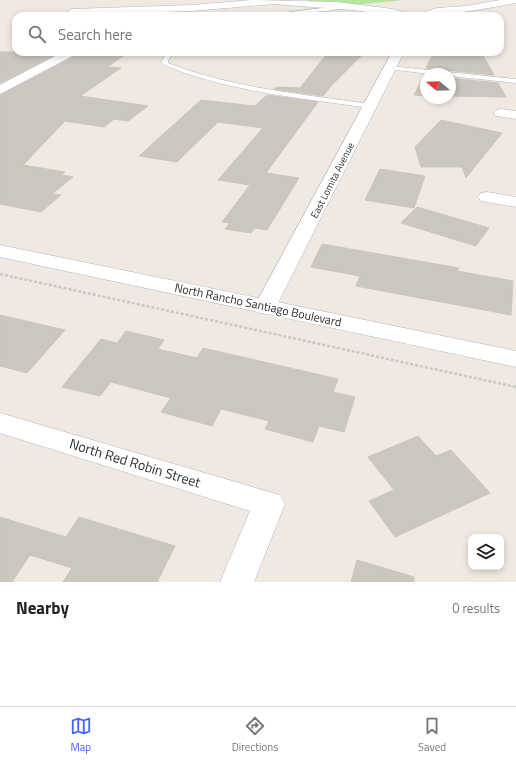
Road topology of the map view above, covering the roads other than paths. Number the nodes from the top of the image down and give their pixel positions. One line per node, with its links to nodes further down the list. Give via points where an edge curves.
1 (316, 0): 4 (street)
2 (516, 0): 8 (street, via 466,9)
3 (340, 7): 4 (street); 5 (street, via 274,1 192,8); 6 (lane)
4 (351, 7): 7 (street)
5 (72, 12)
6 (296, 12)
7 (393, 12)
8 (429, 12)
9 (64, 56): 16 (street)
10 (168, 56): 17 (lane, via 164,59 166,64 211,81)
11 (396, 56): 12 (street, East Lomita Avenue)
12 (390, 68): 13 (lane); 17 (street, East Lomita Avenue)
13 (420, 71)
14 (456, 75): 15 (lane)
15 (516, 81)
16 (0, 90)
17 (370, 106): 23 (street, East Lomita Avenue)
18 (501, 113): 19 (street)
19 (516, 115)
20 (487, 197): 21 (street)
21 (516, 202)
22 (0, 251): 23 (street, North Rancho Santiago Boulevard)
23 (265, 307): 24 (street, North Rancho Santiago Boulevard)
24 (516, 359)
25 (0, 423): 26 (street, North Red Robin Street, via 269,504)
26 (237, 582)

